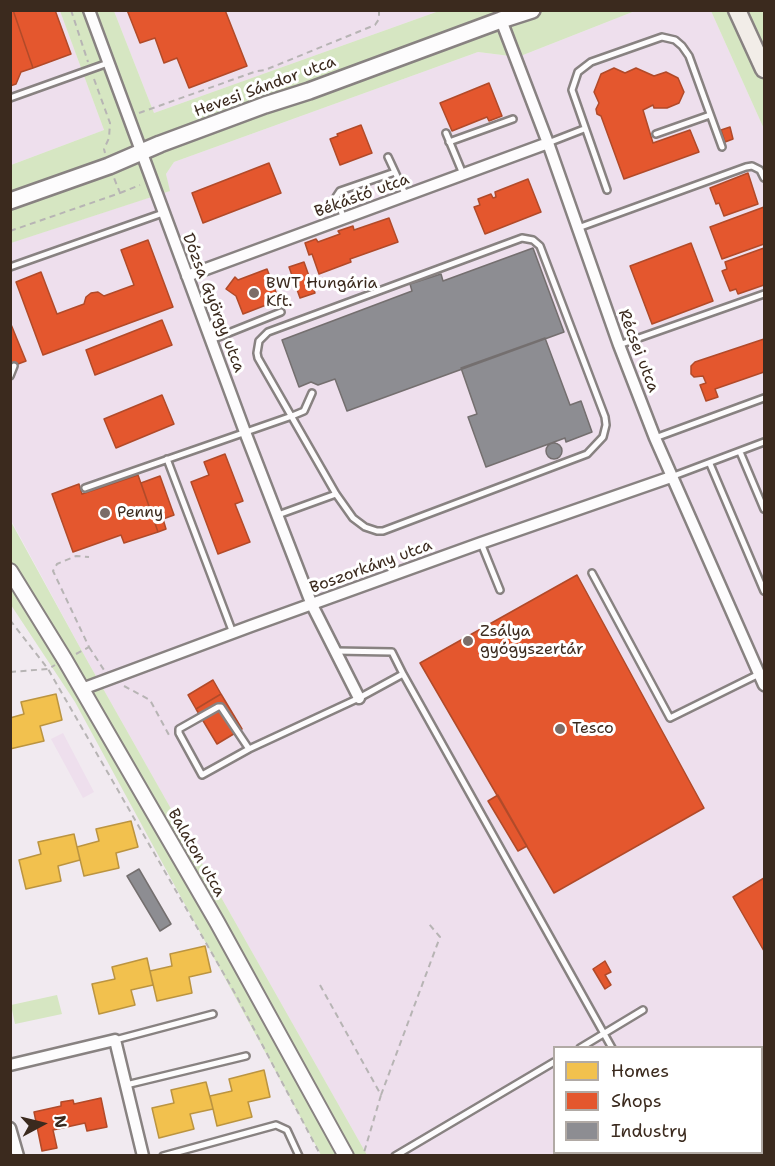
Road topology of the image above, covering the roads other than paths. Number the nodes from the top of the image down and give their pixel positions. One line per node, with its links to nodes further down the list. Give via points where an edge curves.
1 (89, 10): 5 (street, Dózsa György utca)
2 (532, 10): 4 (main road, Hevesi Sándor utca)
3 (737, 10): 6 (main road)
4 (499, 15): 14 (street, Récsei utca); 16 (main road, Hevesi Sándor utca)
5 (108, 63): 7 (lane); 16 (street, Dózsa György utca)
6 (765, 69)
7 (10, 98)
8 (710, 115): 10 (lane, via 689,56 675,40 662,37 591,62 578,72 572,90); 12 (lane); 15 (lane)
9 (513, 119): 13 (lane)
10 (584, 129): 14 (lane); 21 (lane)
11 (446, 133): 13 (lane)
12 (656, 134)
13 (449, 142): 19 (lane)
14 (548, 142): 19 (street, Békástó utca); 26 (street, Récsei utca)
15 (722, 147)
16 (141, 153): 23 (main road, Hevesi Sándor utca); 24 (street, Dózsa György utca)
17 (388, 157): 18 (lane)
18 (395, 172): 22 (lane); 25 (lane, via 337,194)
19 (463, 174): 22 (street, Békástó utca)
20 (765, 178): 26 (lane, via 760,170 747,167)
21 (607, 190)
22 (406, 196): 25 (street, Békástó utca)
23 (10, 201)
24 (163, 213): 27 (lane); 28 (street, Dózsa György utca)
25 (344, 219): 28 (street, Békástó utca)
26 (579, 228): 32 (street, Récsei utca)
27 (10, 267)
28 (187, 276): 31 (street, Dózsa György utca)
29 (765, 294): 32 (lane)
30 (281, 312): 31 (lane)
31 (211, 340): 38 (street, Dózsa György utca)
32 (619, 345): 39 (street, Récsei utca)
33 (14, 366): 34 (lane)
34 (10, 376)
35 (312, 393): 37 (lane, via 304,411)
36 (765, 398): 39 (lane)
37 (292, 416): 38 (lane); 46 (lane); 46 (lane, via 257,353 265,334 522,238 537,242 605,417 605,432 599,443 587,454 384,531 371,530 359,523)
38 (245, 432): 42 (lane); 48 (street, Dózsa György utca)
39 (656, 438): 44 (street, Récsei utca)
40 (765, 442): 41 (lane)
41 (740, 452): 43 (lane); 47 (lane)
42 (167, 459): 45 (lane); 55 (lane)
43 (710, 464): 44 (lane); 53 (lane)
44 (672, 477): 49 (street, Boszorkány utca); 58 (street, Récsei utca)
45 (85, 488)
46 (336, 494): 48 (lane)
47 (765, 509)
48 (278, 515): 54 (street, Dózsa György utca)
49 (481, 543): 52 (lane); 54 (street, Boszorkány utca)
50 (10, 571): 59 (street, Balaton utca)
51 (592, 573): 58 (lane, via 670,718)
52 (500, 590)
53 (765, 591)
54 (312, 604): 55 (street, Boszorkány utca); 56 (street, Dózsa György utca)
55 (233, 633): 59 (street, Boszorkány utca)
56 (335, 651): 57 (lane, via 392,652); 60 (street, Dózsa György utca)
57 (403, 674): 60 (lane); 64 (lane)
58 (763, 682)
59 (82, 690): 77 (street, Balaton utca)
60 (359, 698): 61 (lane)
61 (249, 749): 61 (lane, via 202,775 179,729 221,707)
62 (643, 1010): 64 (lane)
63 (213, 1014): 65 (lane)
64 (604, 1033): 66 (lane); 67 (lane)
65 (115, 1040): 70 (street); 71 (street)
66 (582, 1046)
67 (611, 1046)
68 (246, 1056): 71 (lane)
69 (553, 1063): 78 (lane)
70 (10, 1065)
71 (126, 1085): 74 (street)
72 (10, 1128): 73 (street)
73 (18, 1155)
74 (143, 1155)
75 (163, 1155): 76 (lane, via 276,1125 287,1130)
76 (299, 1155)
77 (346, 1155)
78 (395, 1155)

